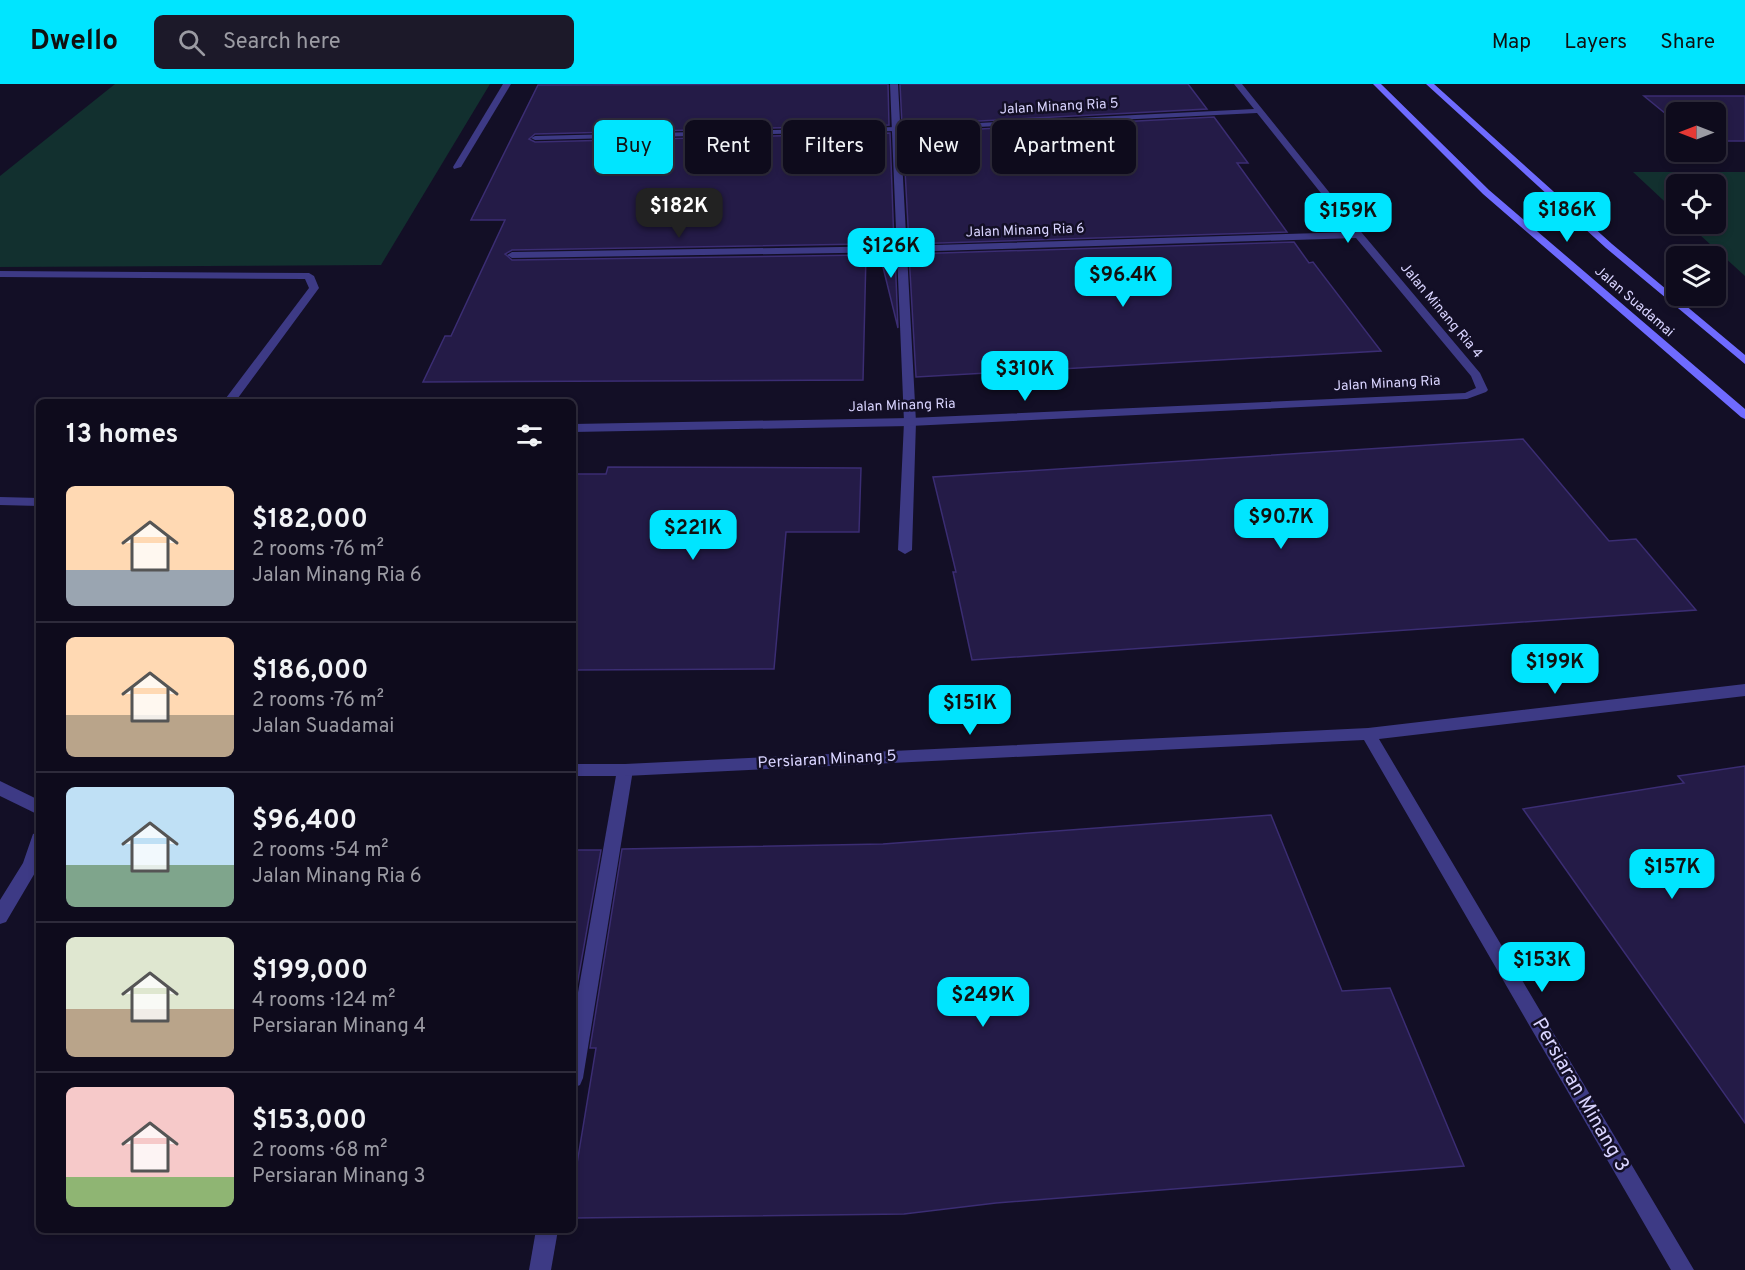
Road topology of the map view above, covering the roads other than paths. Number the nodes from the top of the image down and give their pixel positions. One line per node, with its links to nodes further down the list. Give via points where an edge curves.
1 (507, 84): 11 (street)
2 (894, 84): 7 (street)
3 (1238, 84): 6 (street, Jalan Minang Ria 4)
4 (1377, 84): 20 (main road, Jalan Suadamai, via 1486,192)
5 (1430, 84): 17 (main road, Jalan Suadamai, via 1609,246)
6 (1259, 111): 8 (street, Jalan Minang Ria 5); 13 (street, Jalan Minang Ria 4)
7 (897, 120)
8 (980, 125)
9 (897, 129): 10 (street, Jalan Minang Ria 5)
10 (535, 138)
11 (457, 166)
12 (900, 174): 14 (street)
13 (1359, 235): 14 (street, Jalan Minang Ria 6); 18 (street, Jalan Minang Ria 4, via 1476,375)
14 (902, 249): 15 (street, Jalan Minang Ria 6); 21 (street)
15 (512, 255)
16 (0, 274): 19 (street, via 309,276 314,288)
17 (1745, 361)
18 (1482, 390): 21 (street, Jalan Minang Ria, via 1467,396)
19 (231, 399)
20 (1745, 415)
21 (910, 422): 22 (street, Jalan Minang Ria); 25 (street)
22 (576, 428)
23 (0, 501): 24 (street)
24 (36, 502)
25 (905, 550)
26 (1745, 690): 27 (street, Persiaran Minang 5)
27 (1368, 734): 29 (street, Persiaran Minang 5); 37 (street, Persiaran Minang 3)
28 (576, 770): 29 (street, Persiaran Minang 5)
29 (625, 770): 34 (street)
30 (0, 788): 31 (street)
31 (36, 806)
32 (36, 849): 33 (street, via 31,865)
33 (0, 916)
34 (576, 1060)
35 (546, 1233): 36 (street)
36 (540, 1270)
37 (1683, 1270)

